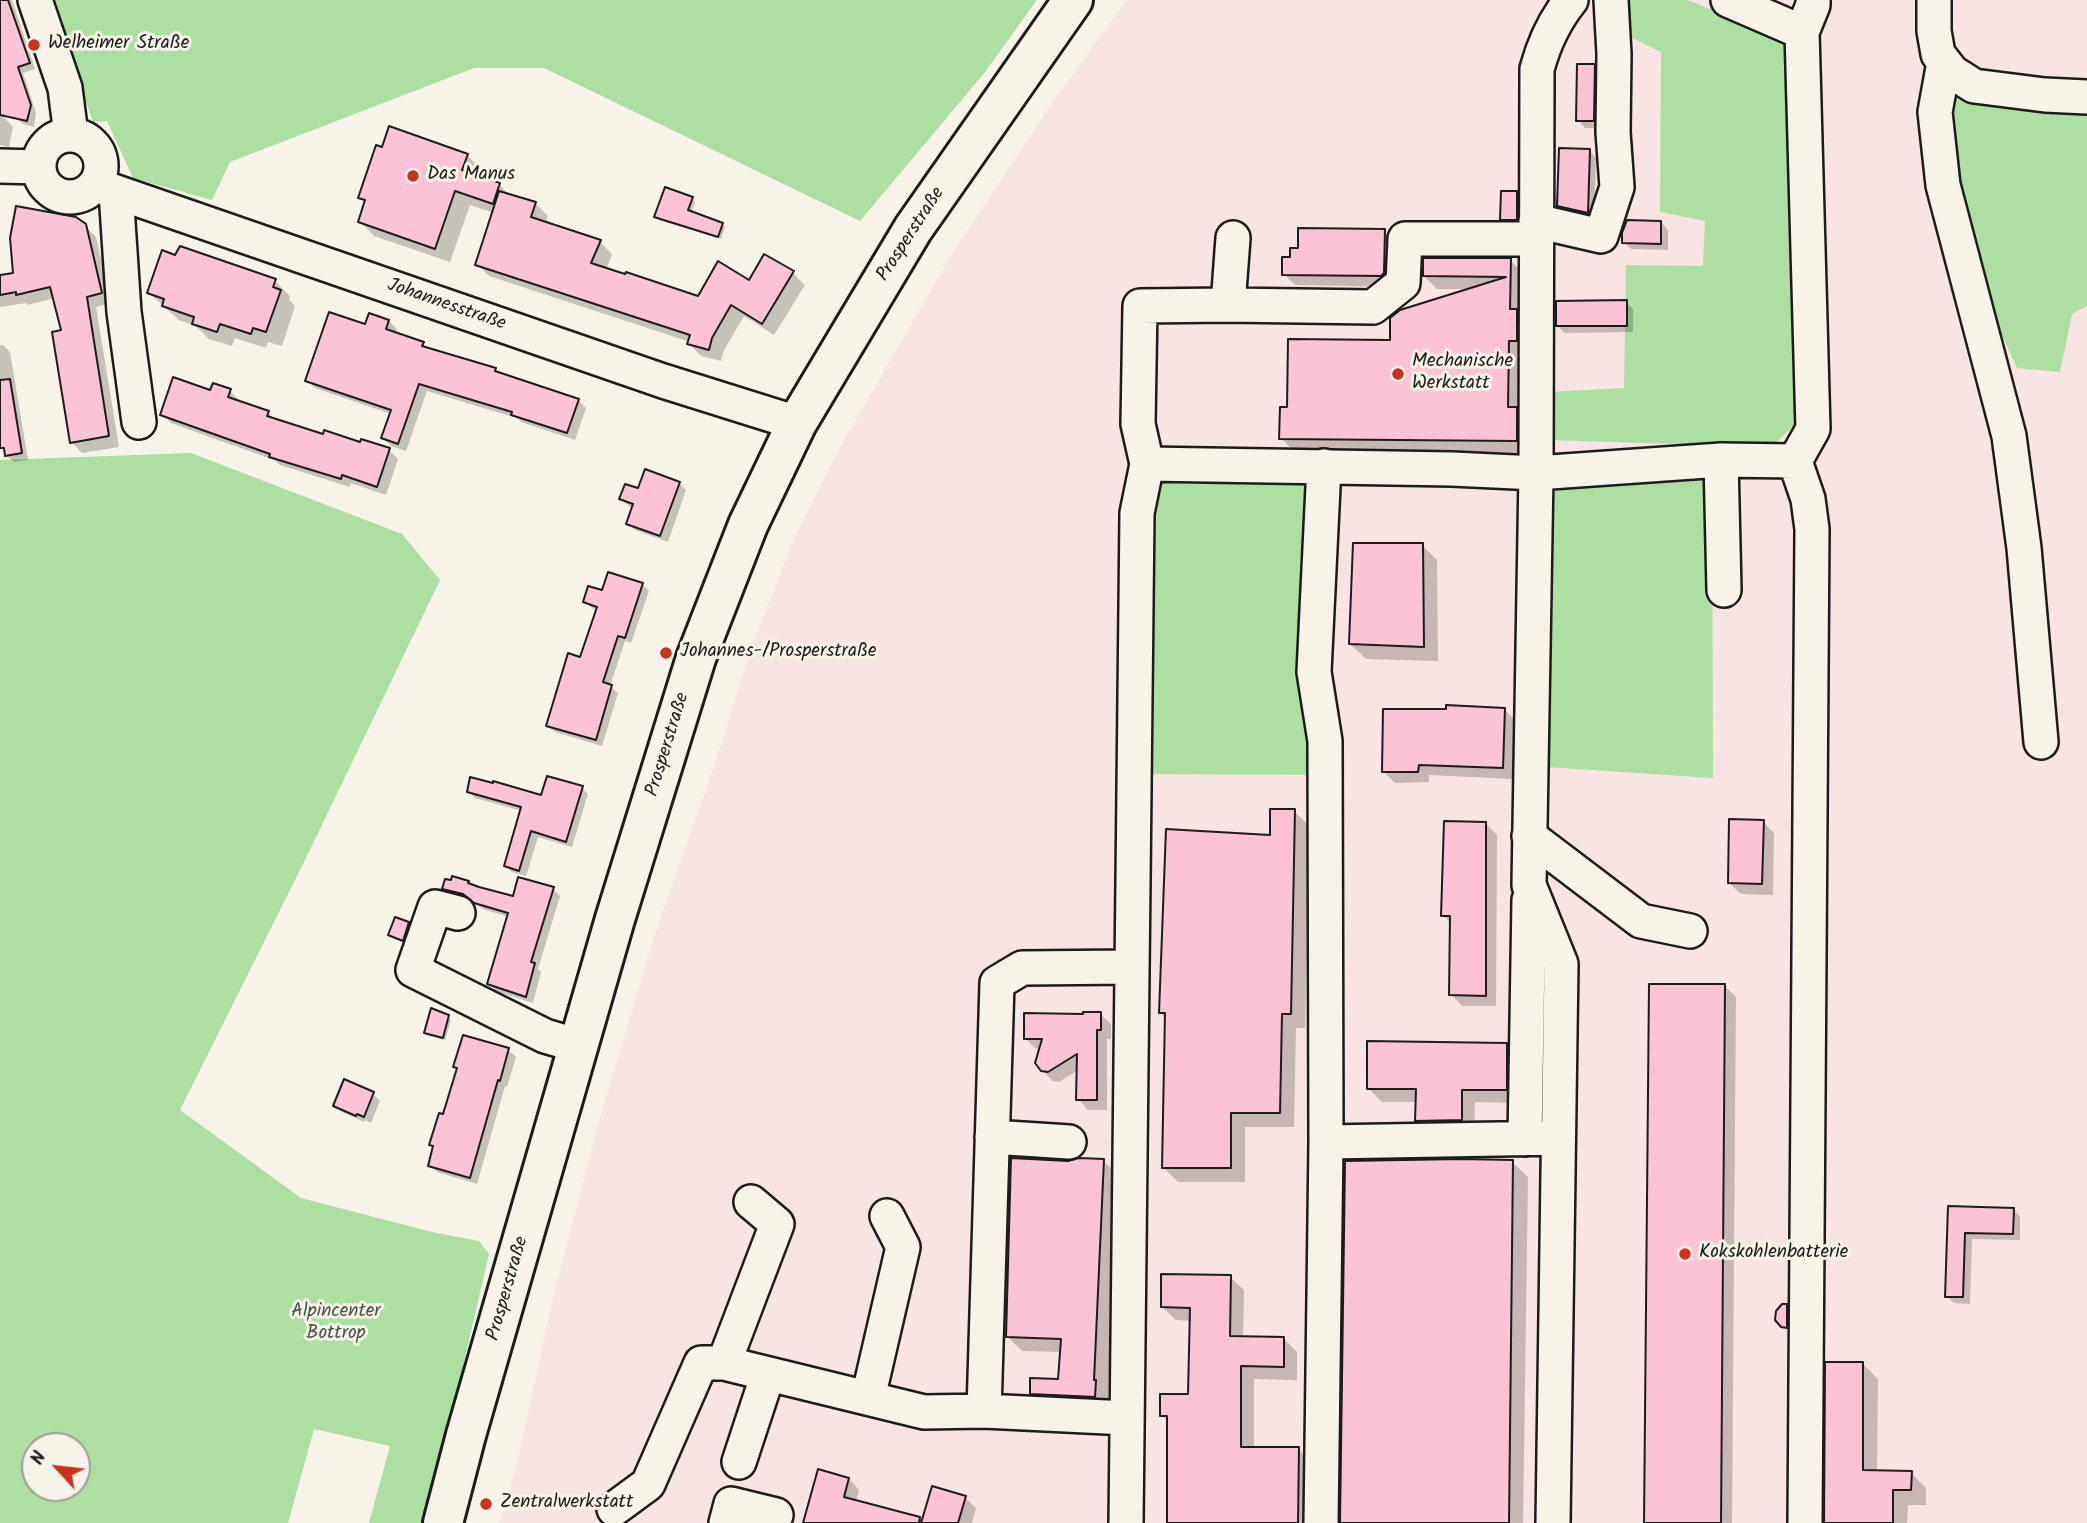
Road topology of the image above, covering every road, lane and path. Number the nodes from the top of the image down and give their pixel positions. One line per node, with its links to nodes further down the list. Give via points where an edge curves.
1 (35, 0): 11 (street, via 65,88)
2 (1073, 0): 19 (main road, Prosperstraße, via 913,229)
3 (1572, 0): 15 (street, via 1543,46 1537,69)
4 (1611, 0): 15 (street, via 1617,187 1601,236)
5 (1728, 0): 8 (street)
6 (1813, 0): 8 (street)
7 (1934, 0): 9 (street, via 1934,31)
8 (1802, 32): 21 (street, via 1813,429)
9 (1944, 62): 10 (street, via 1974,86); 26 (street, via 1935,112 1943,185 2009,436)
10 (2087, 97)
11 (71, 135): 13 (street, via 48,144); 14 (street, via 92,143 99,152)
12 (0, 166): 13 (street)
13 (38, 167): 14 (street, via 45,185 61,197)
14 (106, 189): 18 (street); 19 (street, Johannesstraße)
15 (1536, 230): 17 (street, via 1405,239 1404,283 1373,307); 24 (street)
16 (1233, 238): 17 (street)
17 (1228, 305): 22 (street, via 1140,306 1138,424)
18 (139, 422)
19 (797, 423): 32 (main road, Prosperstraße, via 748,525 695,658)
20 (1721, 460): 21 (street); 24 (street); 25 (street)
21 (1795, 461): 53 (street, via 1812,529)
22 (1147, 464): 23 (street); 31 (street, via 1137,513)
23 (1324, 466): 24 (street); 37 (street, via 1314,672 1325,741)
24 (1536, 473): 27 (street)
25 (1724, 590)
26 (2041, 741)
27 (1529, 836): 28 (street); 30 (street, via 1641,920)
28 (1529, 885): 34 (street, via 1561,964); 35 (street)
29 (458, 914): 32 (street, via 435,907 413,970 545,1036)
30 (1690, 931)
31 (1132, 967): 33 (street, via 1022,968 997,983); 44 (street)
32 (579, 1046): 48 (main road, Prosperstraße)
33 (992, 1138): 36 (street); 43 (street)
34 (1558, 1138): 35 (street); 52 (street)
35 (1525, 1139): 37 (street)
36 (1069, 1142)
37 (1326, 1142): 51 (street)
38 (751, 1202): 40 (street, via 778,1224)
39 (887, 1216): 42 (street, via 903,1247)
40 (724, 1363): 41 (street); 46 (street, via 701,1363 648,1485)
41 (768, 1374): 42 (street); 45 (street)
42 (868, 1398): 43 (street, via 924,1412)
43 (984, 1411): 44 (street)
44 (1127, 1418): 50 (street)
45 (739, 1462)
46 (614, 1509)
47 (776, 1515): 49 (street, via 731,1504)
48 (443, 1523)
49 (726, 1523)
50 (1126, 1523)
51 (1321, 1523)
52 (1553, 1523)
53 (1805, 1523)

